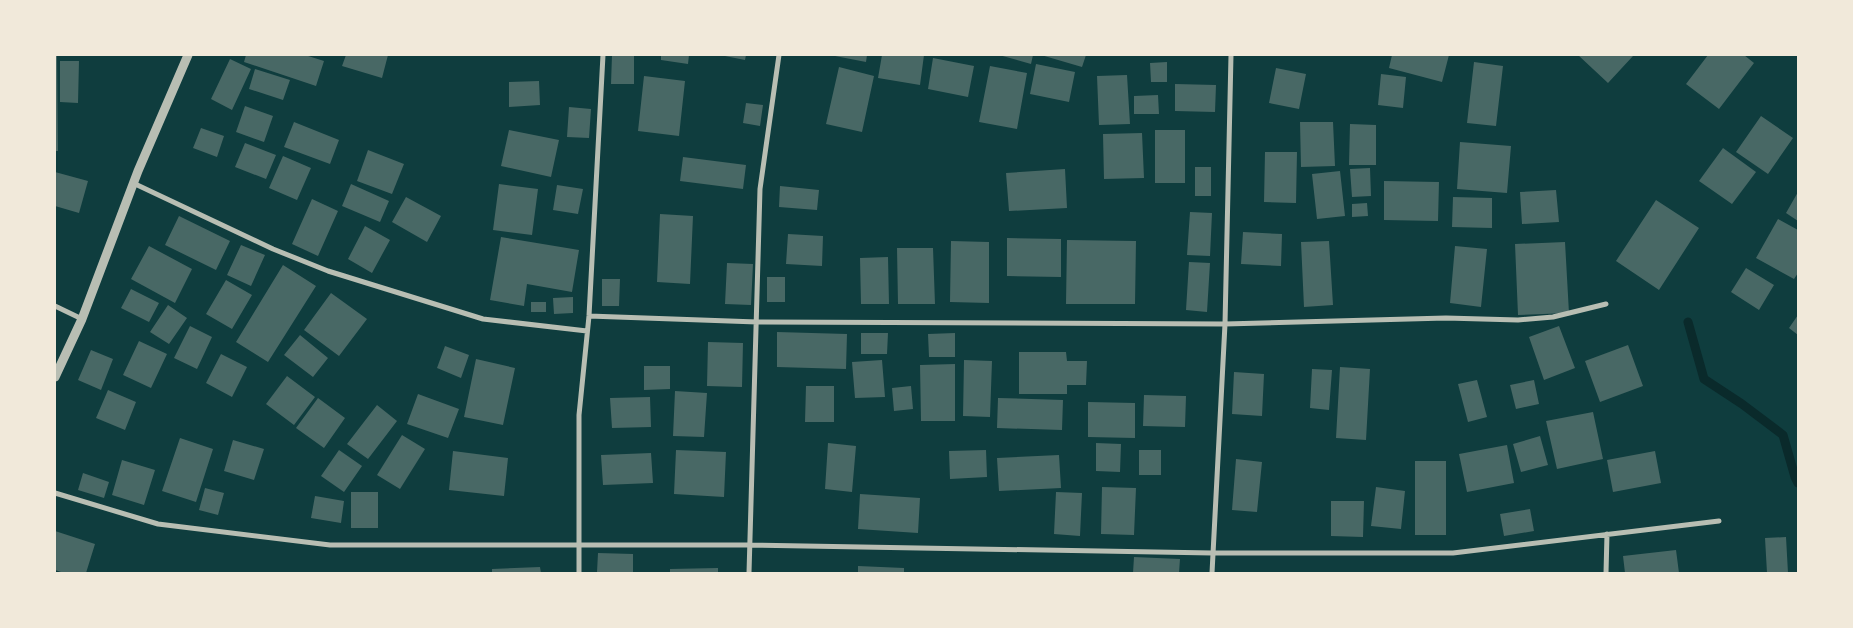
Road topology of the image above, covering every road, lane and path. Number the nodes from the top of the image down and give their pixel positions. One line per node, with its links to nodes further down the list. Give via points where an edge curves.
1 (188, 55): 5 (street)
2 (602, 55): 8 (street)
3 (779, 55): 10 (street, via 760,189)
4 (1231, 55): 11 (street)
5 (134, 183): 9 (street); 12 (street, via 273,249 337,274 483,319)
6 (1606, 304): 11 (street, via 1553,317 1518,320 1446,318)
7 (55, 306): 9 (street)
8 (589, 316): 10 (street); 12 (street)
9 (82, 319): 13 (street)
10 (757, 322): 11 (street); 18 (street)
11 (1225, 324): 19 (street)
12 (587, 331): 17 (street, via 578,415)
13 (55, 377)
14 (55, 493): 17 (street, via 158,524 330,545)
15 (1719, 521): 16 (street)
16 (1607, 534): 19 (street, via 1453,553); 23 (street)
17 (580, 545): 18 (street); 20 (street)
18 (750, 545): 19 (street); 21 (street)
19 (1212, 553): 22 (street)
20 (579, 573)
21 (749, 573)
22 (1212, 573)
23 (1606, 573)

